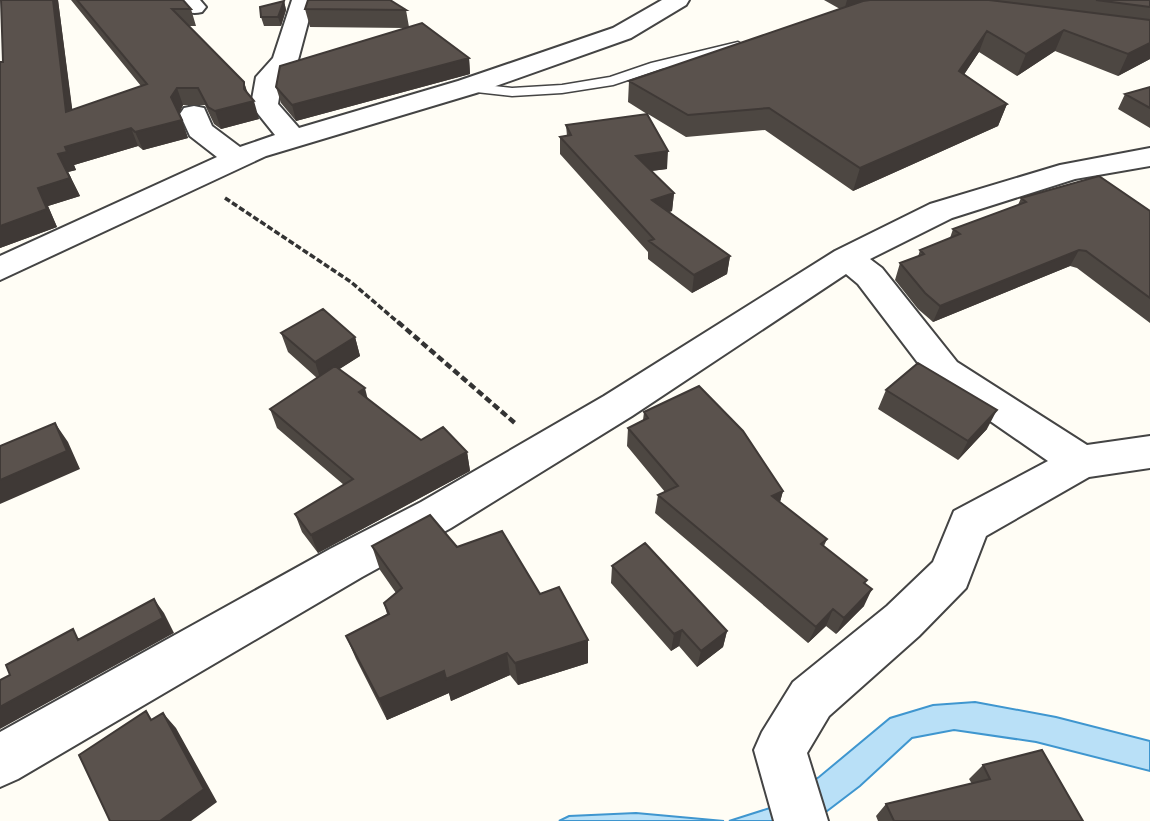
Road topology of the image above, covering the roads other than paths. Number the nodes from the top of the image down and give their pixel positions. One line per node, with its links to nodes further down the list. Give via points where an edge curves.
1 (303, 0): 6 (street, via 285,60 269,78 264,105)
2 (678, 0): 4 (street, via 622,33)
3 (747, 44): 4 (lane, via 600,83 512,92)
4 (467, 87): 6 (street)
5 (194, 114): 8 (street, via 200,130)
6 (292, 137): 8 (street)
7 (1150, 157): 9 (street, via 1070,171 941,211)
8 (236, 158): 10 (street)
9 (847, 258): 12 (street, via 870,276 944,371); 13 (street, via 436,515)
10 (0, 269)
11 (1150, 452): 12 (street)
12 (1081, 462): 14 (street, via 969,524 950,574 904,621 811,699 780,750)
13 (0, 761)
14 (801, 821)

